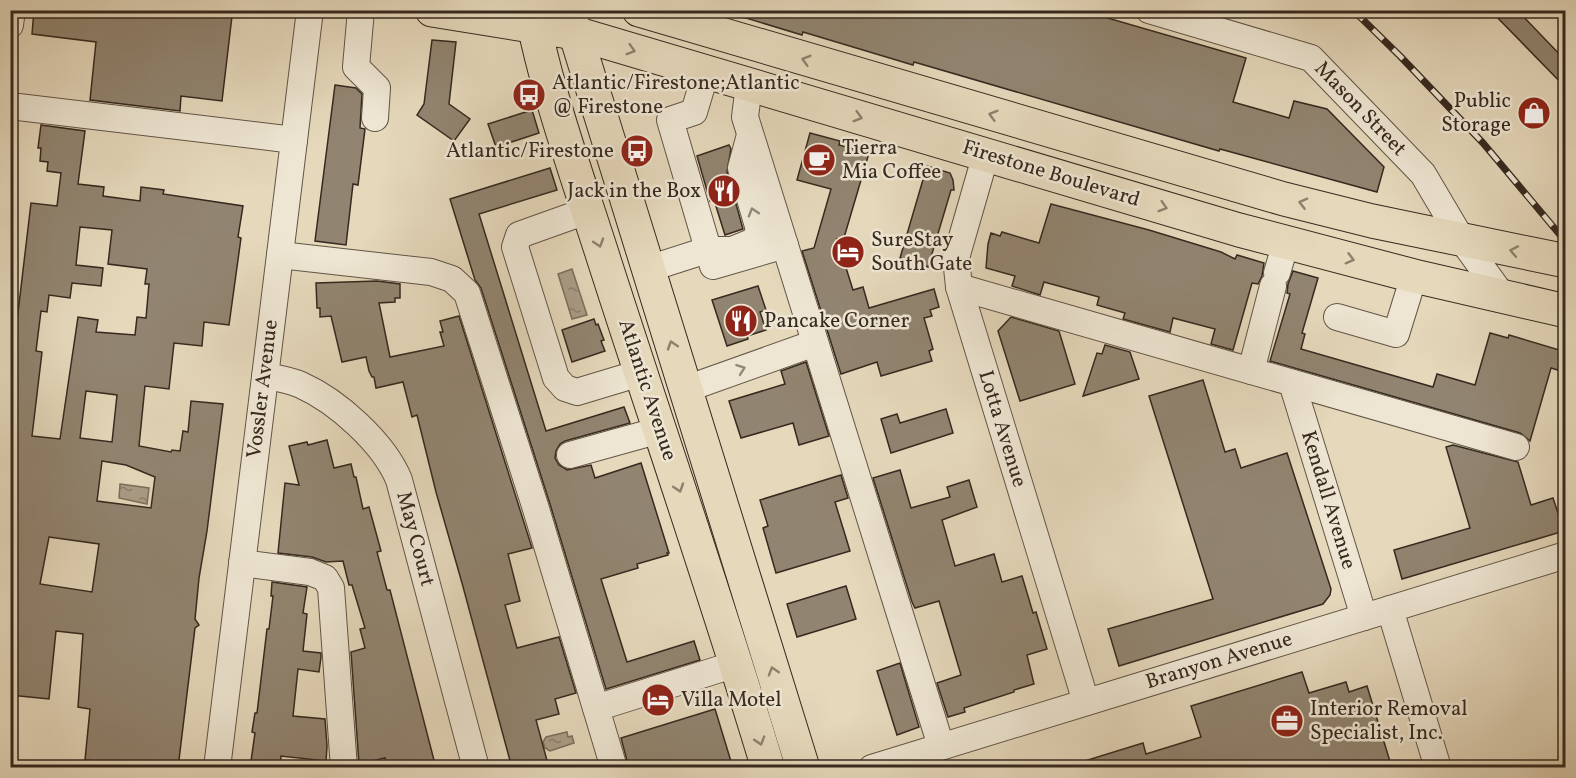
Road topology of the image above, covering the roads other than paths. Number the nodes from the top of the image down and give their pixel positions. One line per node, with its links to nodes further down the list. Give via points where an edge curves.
1 (12, 10): 9 (street)
2 (310, 10): 15 (street, Vossler Avenue)
3 (361, 10): 13 (street, via 356,67 377,88)
4 (432, 10): 7 (main road, Firestone Boulevard)
5 (639, 10): 17 (main road, Firestone Boulevard, one-way to 5)
6 (1149, 10): 19 (street, Mason Street, via 1311,58 1423,174)
7 (532, 18): 8 (main road, Firestone Boulevard); 18 (main road, Atlantic Avenue)
8 (572, 22): 10 (main road, Firestone Boulevard, one-way to 10); 25 (main road, Atlantic Avenue)
9 (10, 25)
10 (706, 72): 11 (main road, Firestone Boulevard); 22 (street, via 694,112 670,120)
11 (749, 85): 14 (street, via 745,117); 16 (main road, Firestone Boulevard, one-way to 16)
12 (10, 106): 15 (street)
13 (375, 118)
14 (750, 135): 21 (street); 22 (street, one-way to 14, via 732,250 750,244 757,236 758,226 741,168)
15 (294, 140): 23 (street, Vossler Avenue)
16 (986, 154): 17 (main road, via 1022,142 1078,158); 20 (main road, Firestone Boulevard, one-way to 20); 27 (street, Lotta Avenue, via 956,258)
17 (1130, 155): 19 (main road, Firestone Boulevard, one-way to 17, via 1284,199)
18 (589, 210): 33 (main road, Atlantic Avenue, one-way to 33); 33 (street, via 519,235 515,246 556,378 565,388 577,392)
19 (1462, 240): 24 (main road, Firestone Boulevard, one-way to 19); 28 (street, Mason Street)
20 (1286, 242): 26 (main road, Firestone Boulevard, one-way to 26); 32 (street)
21 (785, 245): 22 (street, via 713,266); 31 (street)
22 (708, 250): 25 (street)
23 (280, 255): 34 (street, Vossler Avenue); 46 (street, via 430,272 452,279 467,293)
24 (1566, 261)
25 (648, 269): 36 (main road, Atlantic Avenue, one-way to 25)
26 (1414, 276): 28 (main road, Firestone Boulevard); 30 (street, via 1396,334)
27 (959, 287): 32 (street); 45 (street, Lotta Avenue)
28 (1504, 298): 29 (main road, Firestone Boulevard)
29 (1566, 311)
30 (1337, 316)
31 (815, 343): 36 (street, one-way to 31); 47 (street)
32 (1251, 371): 35 (street)
33 (640, 373): 37 (main road, Atlantic Avenue)
34 (265, 376): 41 (street, Vossler Avenue); 50 (street, May Court, via 300,384 324,399 350,418 394,469)
35 (1292, 383): 38 (street); 43 (street, Kendall Avenue)
36 (686, 389): 53 (main road, Atlantic Avenue, one-way to 36)
37 (660, 430): 39 (street); 44 (main road, Atlantic Avenue, one-way to 44)
38 (1516, 447)
39 (570, 455)
40 (1566, 555): 42 (street, Branyon Avenue)
41 (242, 563): 48 (street, Vossler Avenue); 49 (street, via 310,573 325,578 331,588)
42 (1390, 609): 43 (street, Branyon Avenue); 55 (street)
43 (1364, 617): 45 (street, Branyon Avenue)
44 (736, 664): 46 (street); 52 (main road, Atlantic Avenue, one-way to 52)
45 (1086, 702): 47 (street, Branyon Avenue)
46 (596, 708): 51 (street)
47 (942, 746): 54 (street, Branyon Avenue)
48 (217, 768)
49 (344, 768)
50 (476, 768)
51 (614, 768)
52 (768, 768)
53 (803, 768)
54 (872, 768)
55 (1438, 768)

